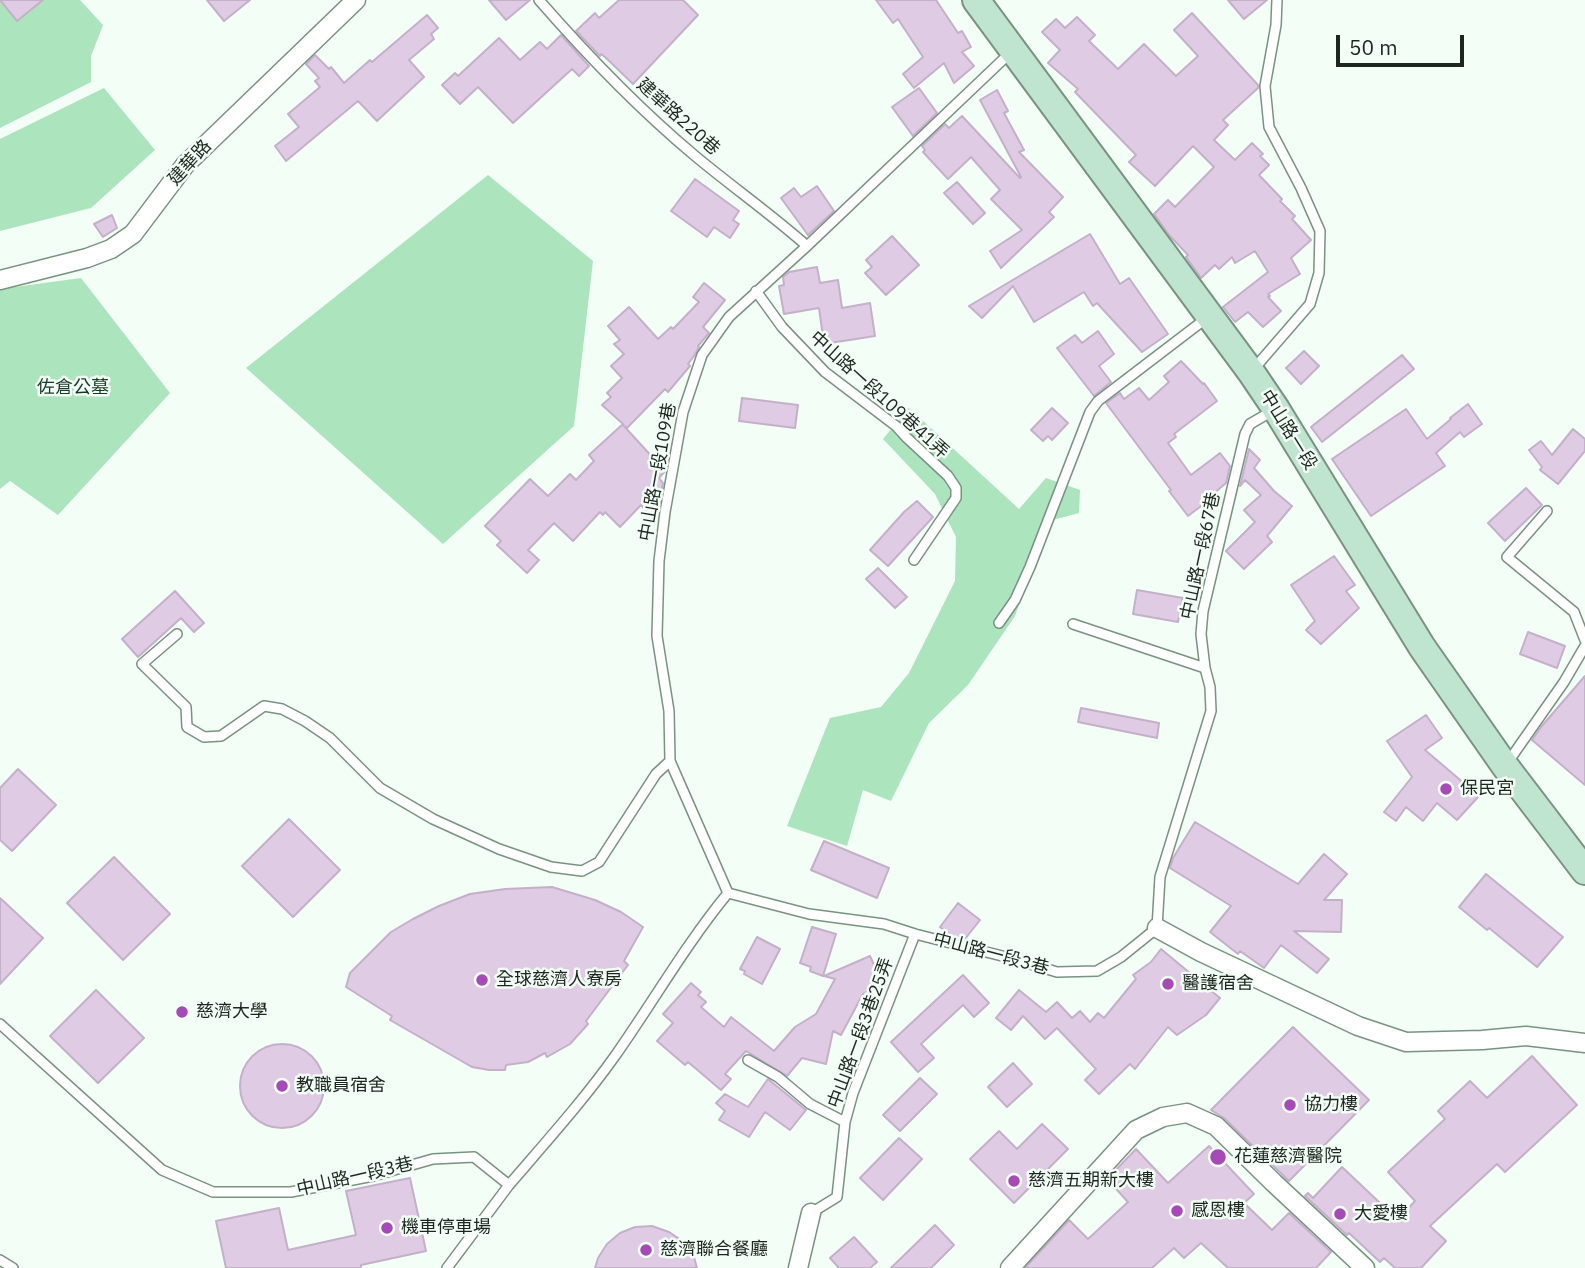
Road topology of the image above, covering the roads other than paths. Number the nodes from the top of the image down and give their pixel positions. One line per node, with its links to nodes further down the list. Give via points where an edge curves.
1 (356, 0): 7 (street, 建華路, via 185,165 133,234 88,258)
2 (539, 0): 6 (lane, 建華路220巷, via 646,113)
3 (976, 0): 5 (street, 中山路一段)
4 (1277, 0): 10 (lane, via 1265,86 1269,127 1320,231 1319,273 1310,304)
5 (1012, 51): 6 (lane, 中山路一段109巷); 9 (street, 中山路一段)
6 (807, 246): 8 (lane, 中山路一段109巷)
7 (0, 280)
8 (756, 291): 13 (lane, 中山路一段109巷41弄, via 782,327 825,372 896,426 956,488 956,498); 20 (lane, 中山路一段109巷, via 729,317 702,355 682,412 659,561 657,636 669,711)
9 (1209, 316): 10 (street, 中山路一段); 14 (lane, via 1098,401 1090,412 1030,567)
10 (1251, 372): 11 (street, 中山路一段)
11 (1276, 409): 19 (lane, 中山路一段67巷, via 1250,424 1245,434 1203,611); 21 (street, 中山路一段, via 1422,647)
12 (1547, 511): 17 (lane, via 1507,557 1574,612)
13 (914, 560)
14 (999, 623)
15 (1073, 624): 19 (lane)
16 (177, 634): 20 (lane, via 142,664 186,707 187,727 204,737 221,736 264,706 282,709 330,738 380,788 433,819 551,867 582,871 598,862 656,774)
17 (1585, 640)
18 (1585, 646): 21 (lane)
19 (1205, 668): 24 (lane, 中山路一段67巷, via 1211,711 1160,877)
20 (670, 761): 23 (lane, 中山路一段109巷)
21 (1505, 766): 22 (street, 中山路一段)
22 (1585, 871)
23 (728, 893): 25 (lane, 中山路一段3巷); 30 (lane, via 603,1072)
24 (1157, 928): 25 (lane, 中山路一段3巷, via 1097,971 1058,972); 27 (street, via 1358,1026 1406,1042 1526,1036)
25 (915, 934): 29 (lane, 中山路一段3巷25弄)
26 (0, 1024): 30 (lane, 中山路一段3巷, via 162,1170 213,1192 291,1192 433,1159 474,1157)
27 (1585, 1043)
28 (748, 1060): 29 (lane, via 810,1104)
29 (845, 1122): 31 (lane, 中山路一段3巷25弄, via 837,1197)
30 (509, 1185): 34 (lane)
31 (811, 1213): 35 (street)
32 (0, 1260): 33 (lane)
33 (13, 1268)
34 (447, 1268)
35 (797, 1268)
36 (1010, 1268): 37 (street, via 1136,1130 1163,1117 1187,1113 1216,1126)
37 (1365, 1268)

